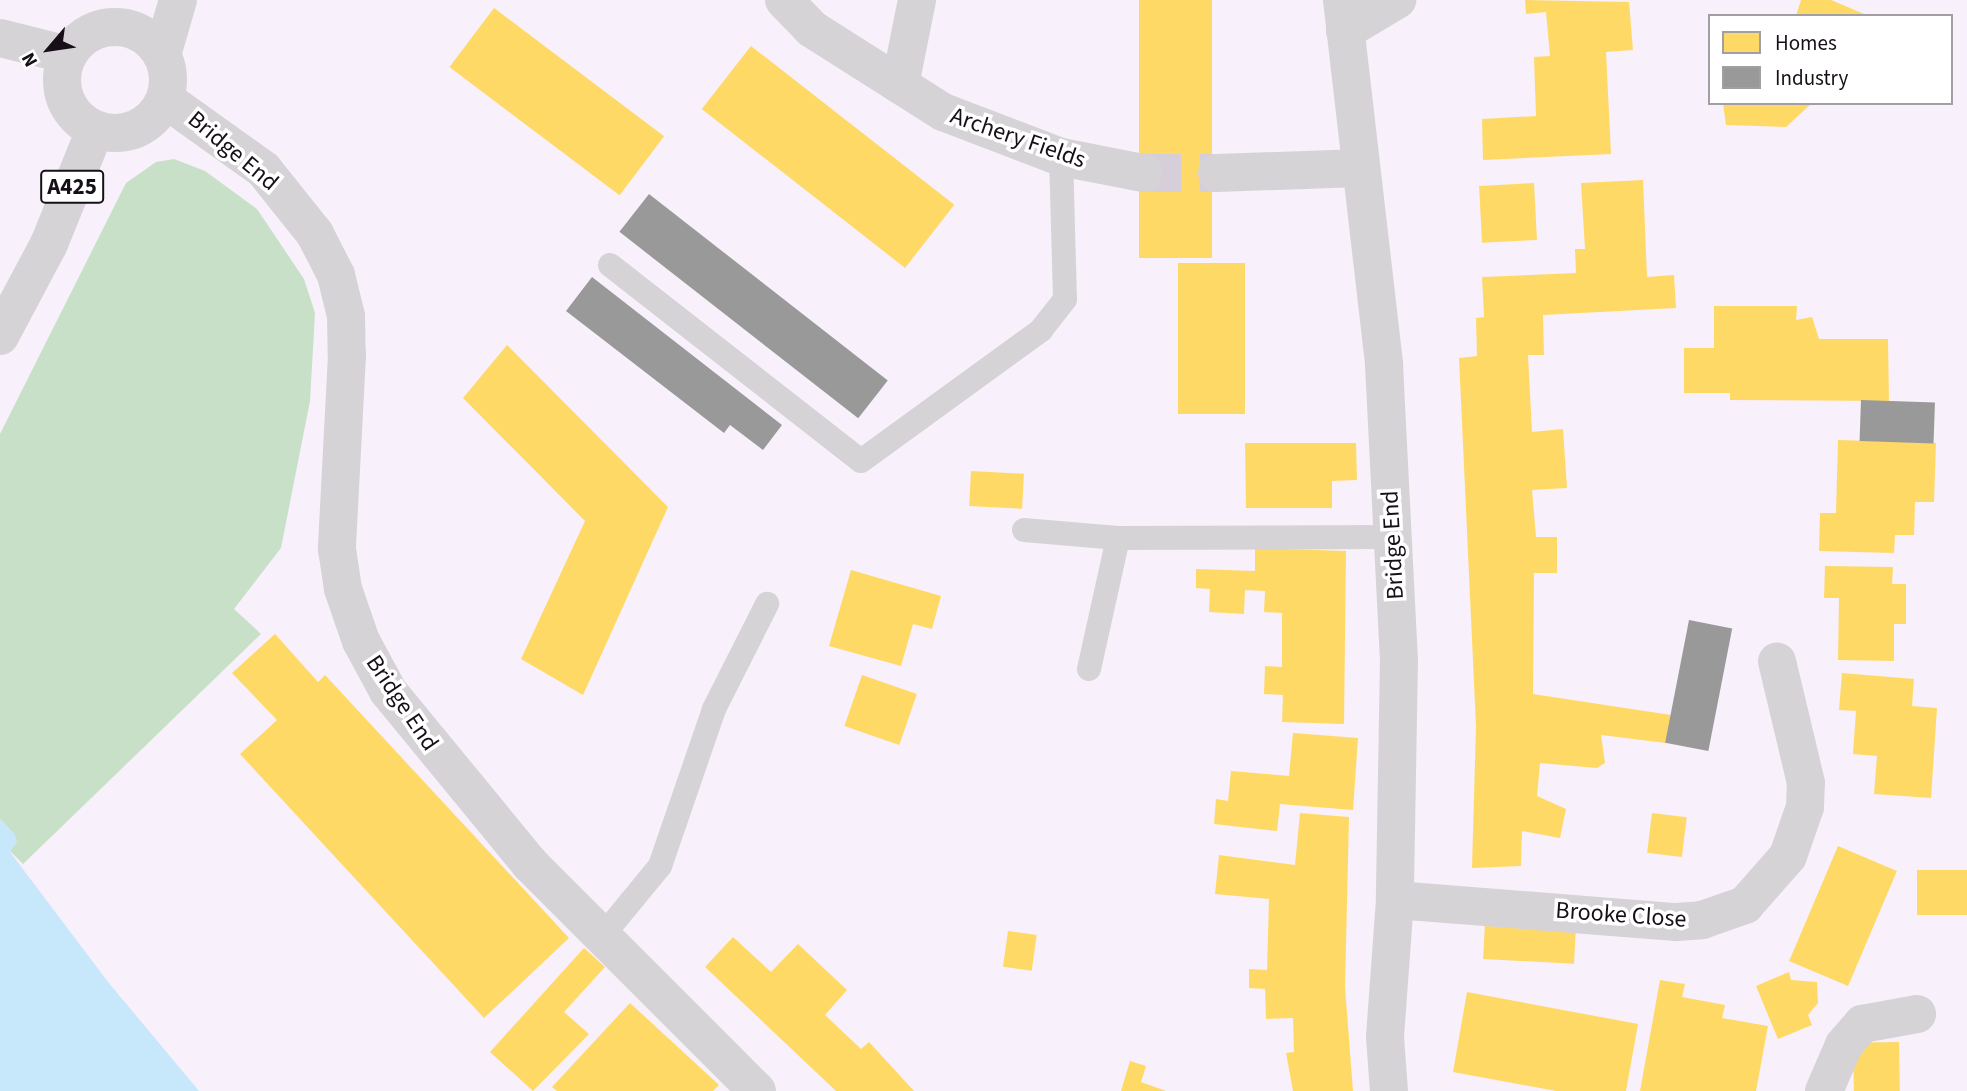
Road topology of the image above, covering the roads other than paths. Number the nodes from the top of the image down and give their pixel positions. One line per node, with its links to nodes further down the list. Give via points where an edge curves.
1 (118, 0): 8 (street)
2 (178, 0): 9 (street)
3 (784, 0): 10 (street, Archery Fields, via 811,29)
4 (917, 0): 10 (street)
5 (1397, 0): 6 (street)
6 (1343, 15): 14 (street, Bridge End)
7 (0, 38): 8 (street)
8 (80, 43): 9 (street, via 124,27 153,41); 12 (street, via 62,78 74,114)
9 (162, 55): 11 (street, via 168,85)
10 (900, 85): 13 (street, Archery Fields, via 943,111)
11 (165, 99): 12 (street, via 146,124 131,131); 26 (street, Bridge End, via 264,170 315,234 336,275 346,316 347,355 337,549 343,589 361,641 388,691 419,734)
12 (95, 130): 18 (street, A425, via 49,244)
13 (1061, 157): 15 (street, Archery Fields); 17 (lane, via 1065,299 1041,330 861,461)
14 (1360, 168): 16 (street); 20 (street, Bridge End, via 1384,365)
15 (1143, 173)
16 (1217, 173)
17 (610, 265)
18 (0, 336)
19 (1024, 530): 21 (lane)
20 (1392, 537): 21 (lane); 25 (street, Bridge End, via 1399,659)
21 (1118, 538): 24 (lane)
22 (767, 604): 26 (lane, via 714,709 660,866)
23 (1777, 661): 25 (street, Brooke Close, via 1806,783 1805,807 1788,856 1745,905 1702,920 1676,922)
24 (1089, 669)
25 (1395, 900): 29 (street, Bridge End, via 1385,1037)
26 (600, 939): 28 (street, Bridge End)
27 (1917, 1014): 30 (street, via 1862,1024 1844,1045)
28 (757, 1091)
29 (1389, 1091)
30 (1824, 1091)

